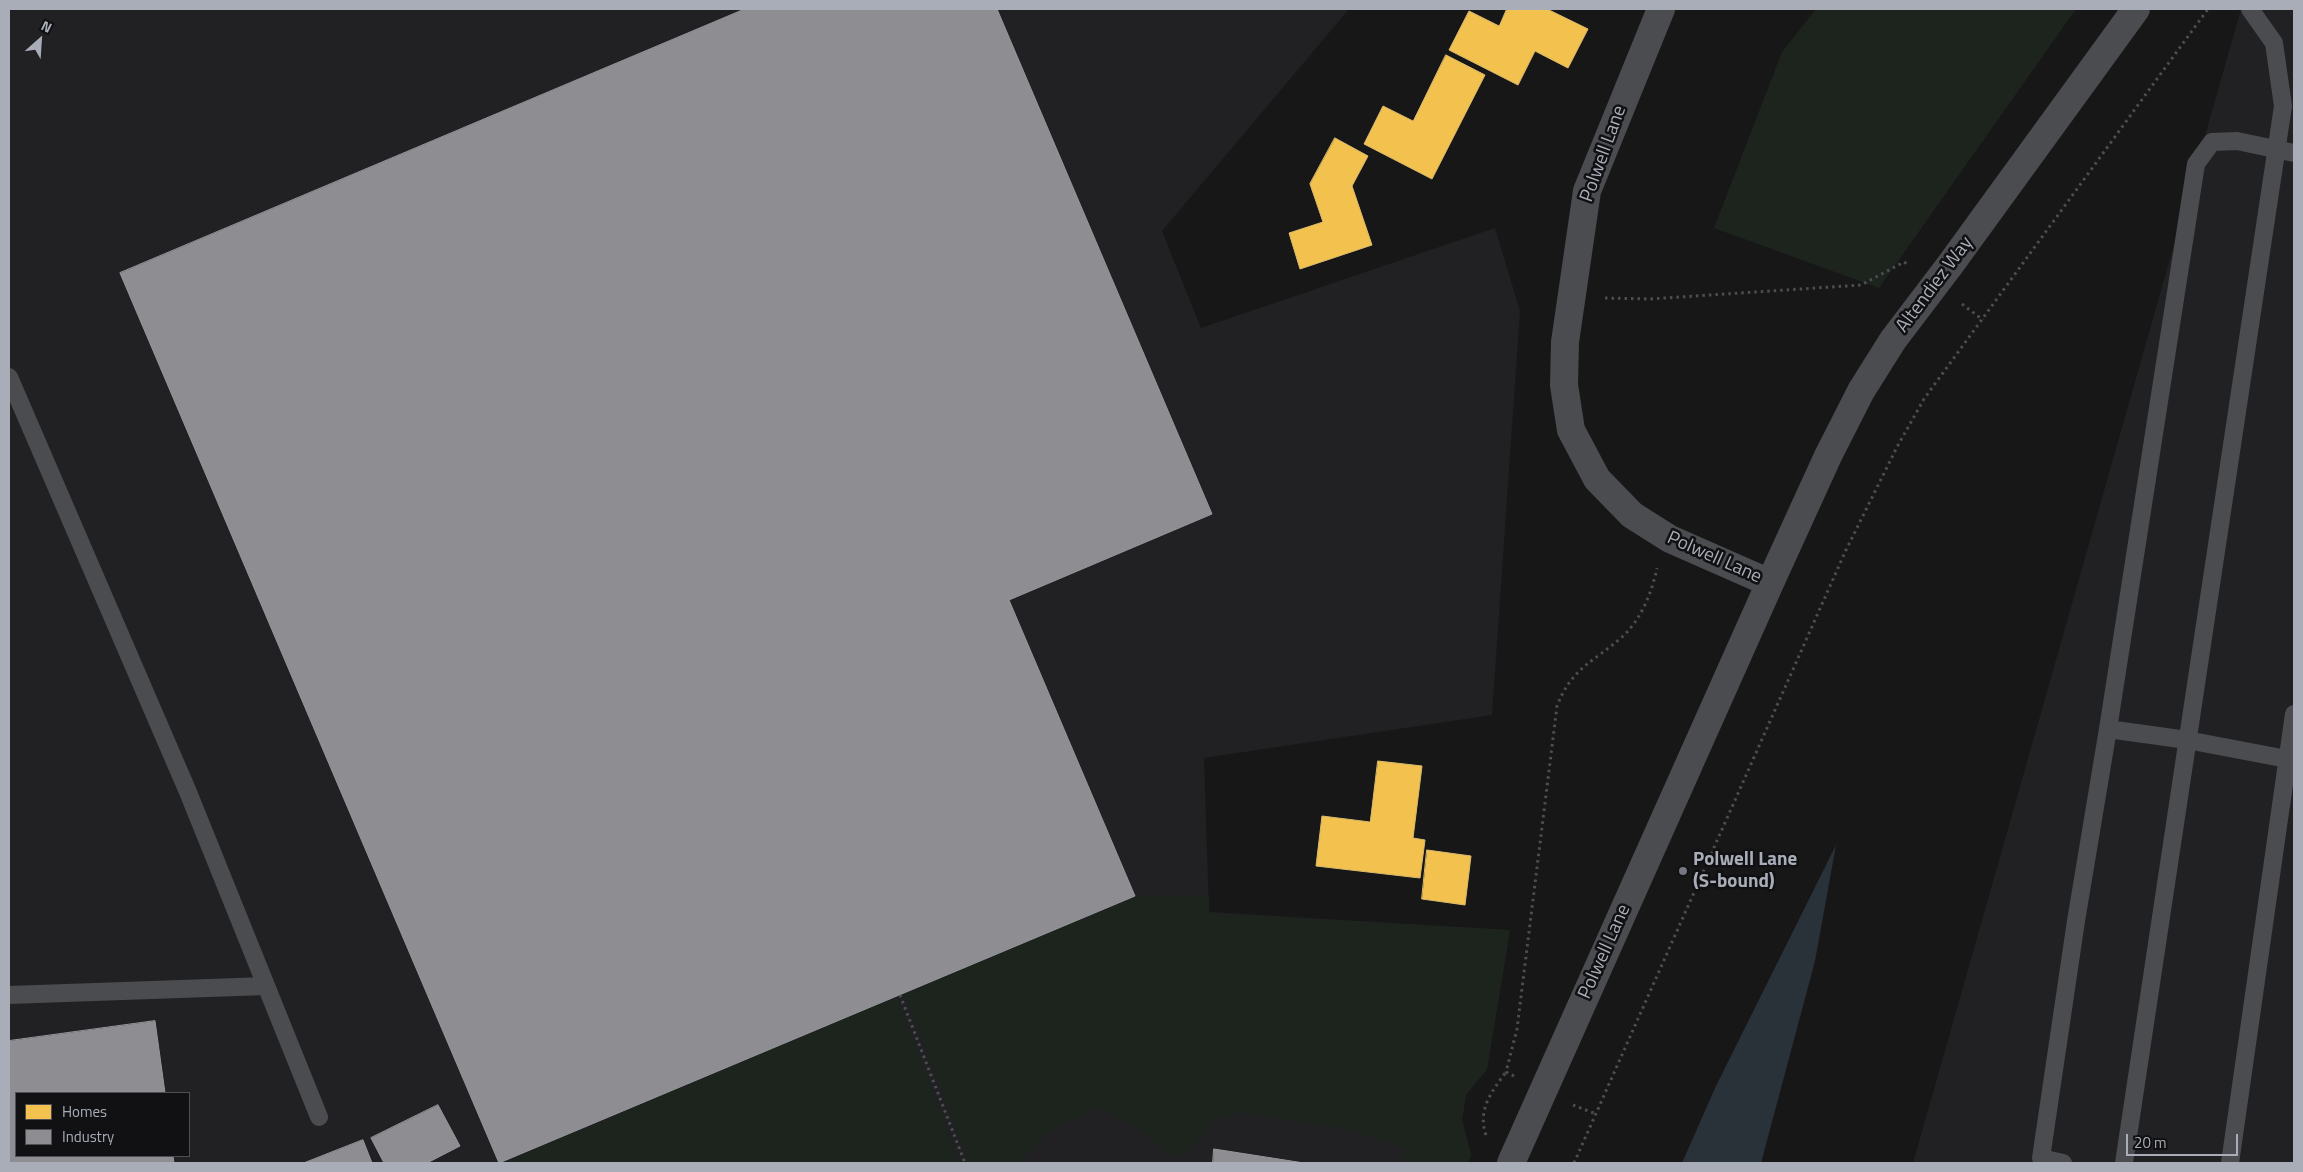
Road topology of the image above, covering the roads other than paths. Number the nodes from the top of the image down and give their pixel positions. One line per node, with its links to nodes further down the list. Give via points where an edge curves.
1 (1662, 9): 7 (street, Polwell Lane, via 1587,191 1564,342 1564,385 1571,430 1597,479 1632,515 1670,539)
2 (2136, 9): 7 (street, Altendiez Way, via 1893,340 1828,456)
3 (2250, 9): 4 (lane, via 2274,43 2283,106)
4 (2277, 149): 5 (lane); 9 (lane, via 2237,141 2212,142 2196,164); 10 (lane)
5 (2294, 153)
6 (9, 377): 12 (lane, via 188,792)
7 (1770, 583): 15 (street, Polwell Lane)
8 (2294, 714): 11 (lane)
9 (2108, 729): 10 (lane); 16 (lane, via 2041,1158)
10 (2187, 740): 11 (lane); 17 (lane)
11 (2287, 759): 18 (lane)
12 (266, 986): 13 (lane); 14 (lane)
13 (9, 995)
14 (318, 1117)
15 (1511, 1163)
16 (2063, 1163)
17 (2124, 1163)
18 (2230, 1163)

